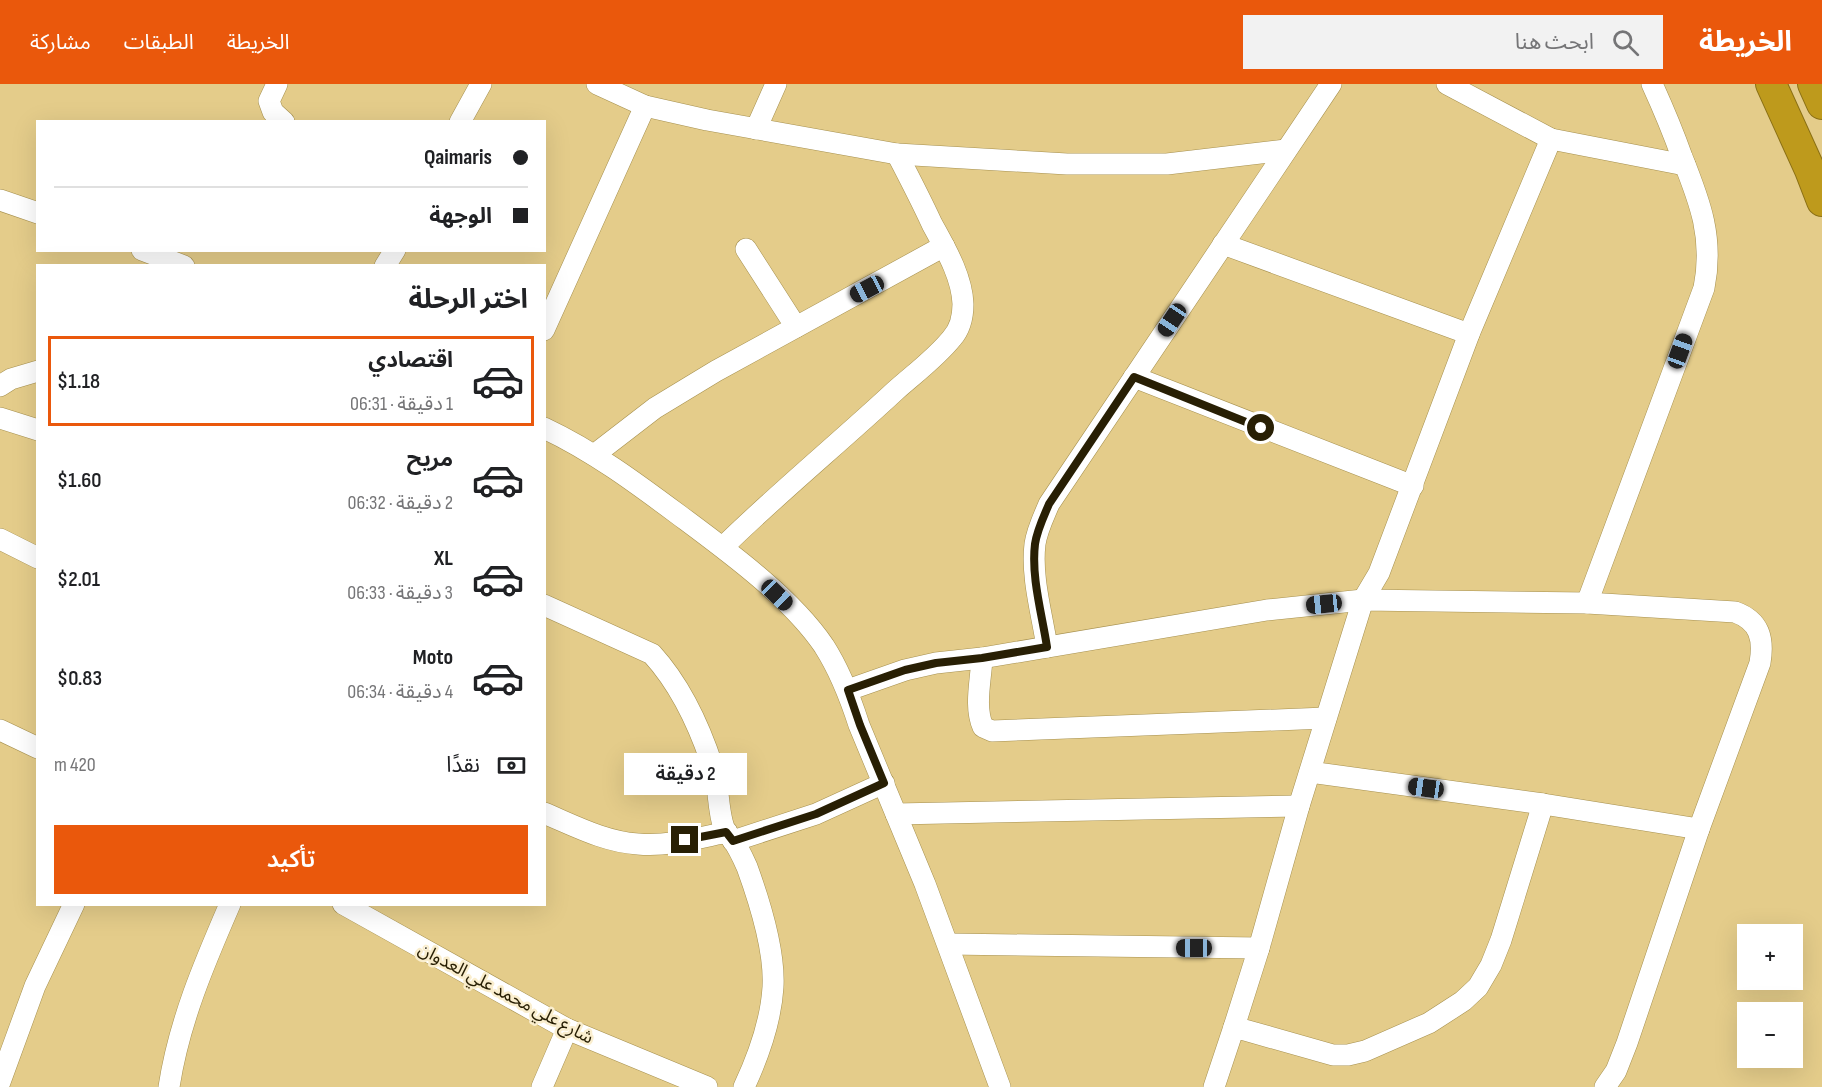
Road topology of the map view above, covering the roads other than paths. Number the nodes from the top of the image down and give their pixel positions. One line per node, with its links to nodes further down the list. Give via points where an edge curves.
1 (277, 84): 12 (street, via 269,101)
2 (481, 84): 13 (street)
3 (597, 84): 11 (street)
4 (776, 84): 14 (street)
5 (1332, 84): 16 (street)
6 (1448, 84): 15 (street)
7 (1652, 84): 18 (street)
8 (1771, 84): 20 (highway)
9 (1813, 84): 10 (highway)
10 (1822, 104)
11 (645, 106): 14 (street); 27 (street)
12 (282, 120)
13 (461, 120)
14 (756, 129): 17 (street)
15 (1551, 139): 18 (street); 29 (street)
16 (1286, 150): 17 (street, via 1167,164 1067,164); 22 (street)
17 (897, 154): 23 (street)
18 (1685, 165): 42 (street, via 1703,214 1708,251 1704,288)
19 (0, 200): 21 (street)
20 (1822, 201)
21 (36, 212)
22 (1223, 243): 29 (street); 31 (street)
23 (944, 246): 28 (street); 39 (street, via 963,304 962,317 952,338)
24 (746, 249): 28 (street)
25 (147, 252): 26 (street)
26 (179, 264)
27 (546, 326)
28 (796, 327): 36 (street, via 655,408)
29 (1469, 334): 37 (street)
30 (36, 372): 32 (street)
31 (1134, 377): 37 (street); 44 (street, via 1041,521 1035,543 1035,570)
32 (0, 386)
33 (0, 418): 34 (street)
34 (36, 429)
35 (546, 429): 36 (street)
36 (594, 455): 39 (street)
37 (1413, 486): 41 (street)
38 (0, 539): 40 (street)
39 (723, 547): 46 (street, via 803,620 824,646)
40 (36, 557)
41 (1363, 600): 42 (street); 44 (street, via 1267,610); 47 (street)
42 (1587, 603): 56 (street, via 1735,612 1748,617 1756,627 1762,643 1760,663)
43 (546, 606): 57 (street, via 652,654 662,665 701,738 715,775 724,829)
44 (1047, 647): 45 (street)
45 (982, 658): 46 (street, via 905,670); 47 (street, via 978,708 983,727 992,731)
46 (848, 690): 51 (street)
47 (1326, 718): 50 (street)
48 (0, 730): 49 (street)
49 (36, 747)
50 (1310, 772): 52 (street); 53 (street)
51 (884, 783): 55 (street); 57 (street, via 816,814)
52 (1543, 804): 56 (street); 63 (street, via 1501,940 1478,987 1463,1001 1429,1023 1348,1055 1333,1055)
53 (1299, 806): 55 (street); 62 (street)
54 (546, 814): 57 (street, via 601,837 639,844)
55 (896, 814): 61 (street)
56 (1699, 829): 72 (street, via 1627,1044)
57 (730, 837): 69 (street, via 746,867 765,928 773,987 757,1059)
58 (73, 906): 65 (street, via 35,986)
59 (229, 906): 66 (street, via 187,1010)
60 (347, 906): 64 (street, شارع علي محمد علي العدوان)
61 (948, 944): 62 (street); 70 (street)
62 (1259, 948): 63 (street)
63 (1234, 1027): 71 (street)
64 (567, 1029): 67 (street); 68 (street, شارع علي محمد علي العدوان)
65 (0, 1082)
66 (169, 1087)
67 (542, 1087)
68 (707, 1087)
69 (744, 1087)
70 (1000, 1087)
71 (1214, 1087)
72 (1605, 1087)

